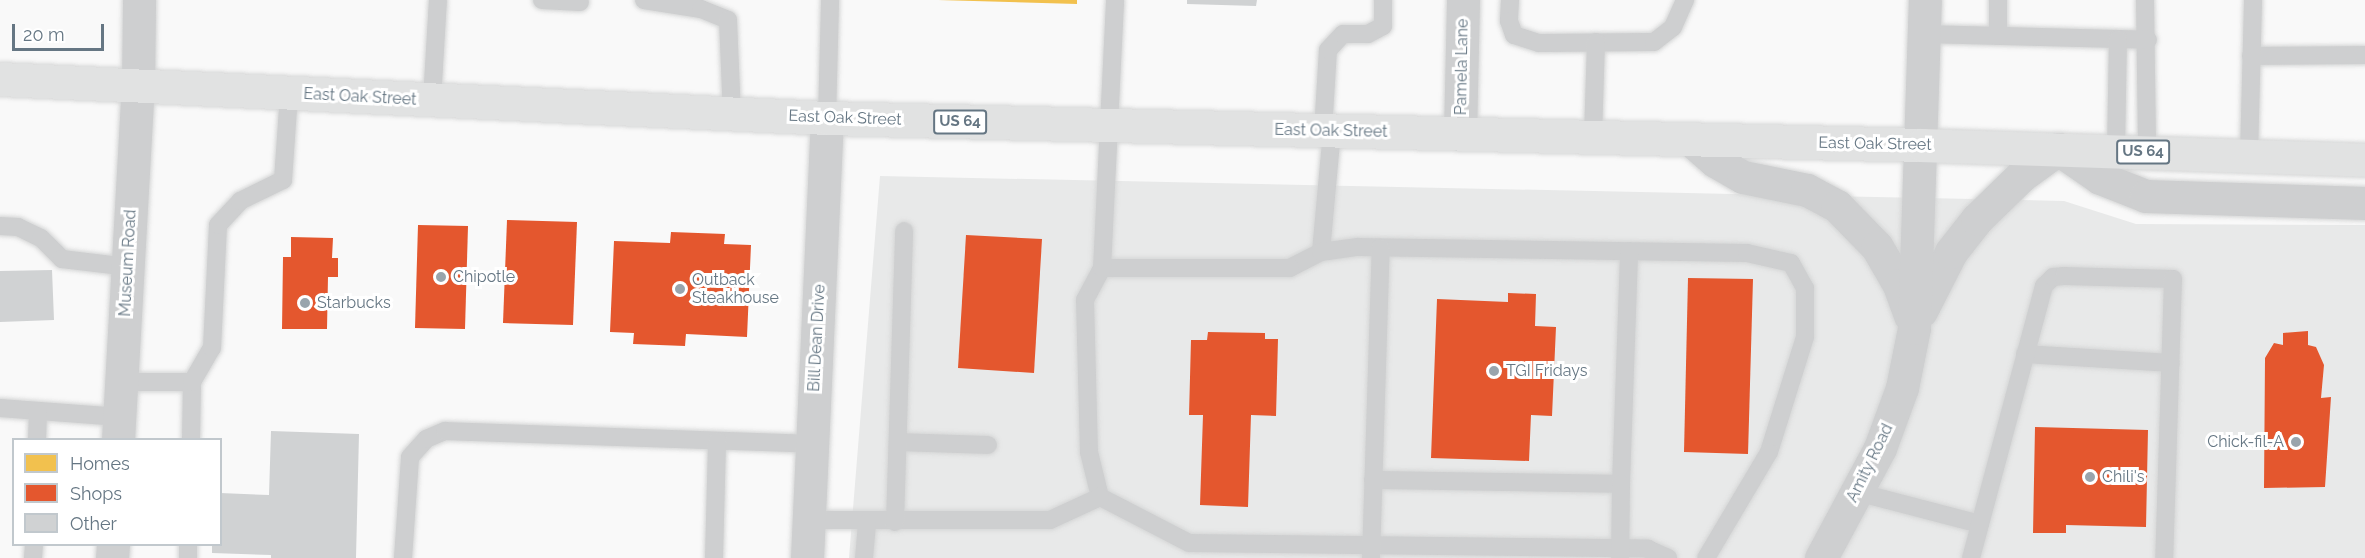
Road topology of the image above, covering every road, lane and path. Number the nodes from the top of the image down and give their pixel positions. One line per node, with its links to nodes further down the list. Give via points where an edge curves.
1 (139, 0): 24 (street, Museum Road)
2 (438, 0): 26 (lane)
3 (542, 0): 15 (lane)
4 (644, 0): 27 (lane, via 701,9 728,20)
5 (830, 0): 28 (lane)
6 (1115, 0): 29 (lane)
7 (1383, 0): 30 (lane, via 1383,26 1368,34 1343,34 1328,50)
8 (1463, 0): 31 (street, Pamela Lane)
9 (1510, 0): 20 (lane, via 1509,21 1514,35 1539,43)
10 (1685, 0): 20 (lane, via 1673,27 1654,42)
11 (1924, 0): 16 (street, Amity Road)
12 (1998, 0): 17 (lane)
13 (2145, 0): 19 (lane)
14 (2253, 0): 22 (lane)
15 (580, 2)
16 (1924, 34): 17 (lane); 34 (street, Amity Road)
17 (1998, 36): 18 (lane)
18 (2118, 39): 19 (lane); 36 (lane)
19 (2148, 40): 36 (lane)
20 (1596, 42): 32 (lane)
21 (2365, 55): 22 (lane)
22 (2251, 56): 37 (lane)
23 (0, 79): 24 (highway, East Oak Street / US 64)
24 (138, 87): 25 (highway, East Oak Street / US 64); 45 (street, Museum Road)
25 (289, 94): 26 (highway, East Oak Street / US 64); 51 (lane, via 283,180 240,201 218,225 212,348)
26 (432, 100): 27 (highway, East Oak Street / US 64)
27 (732, 114): 28 (highway, East Oak Street / US 64)
28 (827, 118): 29 (highway, East Oak Street / US 64); 59 (street, Bill Dean Drive)
29 (1112, 125): 30 (highway, East Oak Street / US 64); 46 (lane, via 1104,178)
30 (1328, 131): 31 (highway, East Oak Street / US 64); 44 (lane)
31 (1460, 135): 32 (highway, East Oak Street / US 64)
32 (1593, 137): 33 (highway, East Oak Street / US 64)
33 (1691, 140): 34 (highway, East Oak Street / US 64); 47 (street, via 1715,161 1743,177 1807,190 1837,206 1876,248 1899,285)
34 (1922, 145): 35 (highway, East Oak Street / US 64); 47 (street, Amity Road)
35 (2058, 149): 36 (highway, East Oak Street / US 64); 39 (street, via 2100,178 2146,196); 47 (street, Amity Road, via 2021,176 1967,232 1940,271)
36 (2131, 152): 37 (highway, East Oak Street / US 64)
37 (2249, 155): 38 (highway, East Oak Street / US 64)
38 (2365, 160)
39 (2365, 203)
40 (0, 226): 45 (lane, via 18,227 41,238 62,259)
41 (904, 231): 58 (lane)
42 (1381, 248): 43 (lane); 44 (lane); 61 (lane)
43 (1629, 251): 62 (lane); 76 (lane, via 1747,253 1791,263 1805,288 1805,338 1769,452)
44 (1321, 252): 46 (lane, via 1290,268)
45 (128, 267): 50 (street, Museum Road)
46 (1102, 268): 64 (lane, via 1085,300 1089,453)
47 (1914, 328): 63 (street, Amity Road, via 1902,388 1880,448)
48 (2025, 354): 49 (lane); 49 (lane, via 2044,286 2053,278 2174,279); 68 (lane)
49 (2170, 363): 79 (lane)
50 (122, 382): 51 (lane); 54 (street, Museum Road)
51 (192, 382): 56 (lane)
52 (0, 408): 53 (lane)
53 (38, 411): 54 (lane); 55 (lane)
54 (119, 428)
55 (37, 438)
56 (191, 438)
57 (717, 441): 59 (lane); 71 (lane, via 445,431 426,439 410,457); 72 (lane)
58 (898, 442): 60 (lane); 66 (lane)
59 (812, 444): 65 (street, Bill Dean Drive)
60 (988, 445)
61 (1373, 480): 62 (lane); 69 (lane)
62 (1621, 484): 70 (lane)
63 (1857, 492): 68 (lane); 77 (street, Amity Road)
64 (1100, 497): 66 (lane, via 1050,520); 69 (lane, via 1189,543)
65 (809, 520): 67 (lane); 73 (street, Bill Dean Drive)
66 (896, 522): 67 (lane)
67 (867, 523): 74 (lane)
68 (1980, 524): 78 (lane)
69 (1371, 552): 70 (lane)
70 (1620, 554): 75 (lane, via 1648,549)
71 (403, 558)
72 (714, 558)
73 (807, 558)
74 (864, 558)
75 (1668, 558)
76 (1706, 558)
77 (1821, 558)
78 (1971, 558)
79 (2164, 558)

